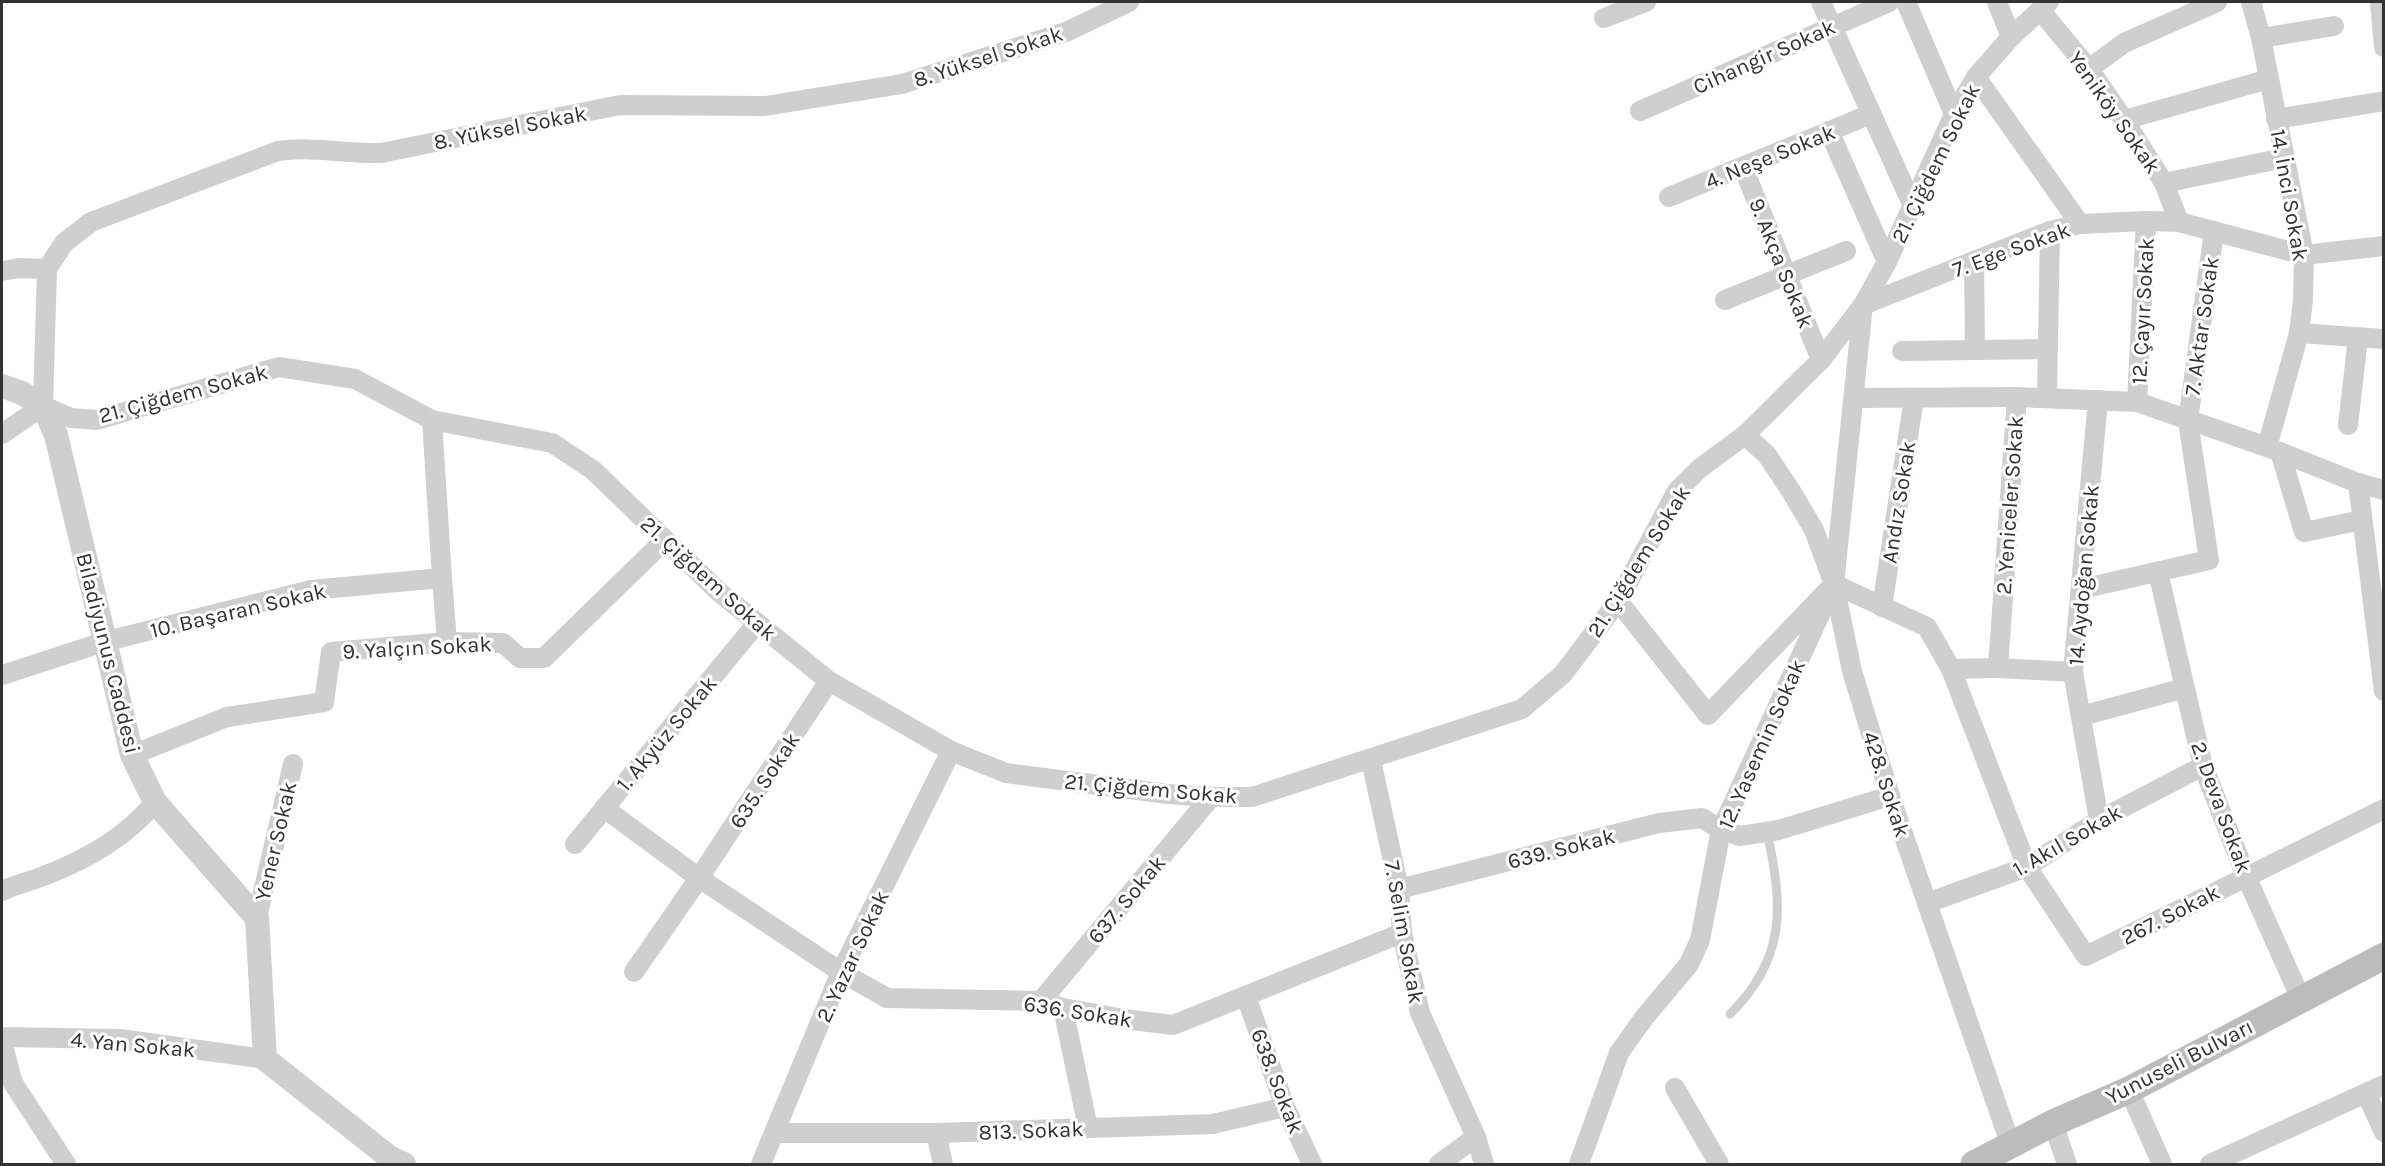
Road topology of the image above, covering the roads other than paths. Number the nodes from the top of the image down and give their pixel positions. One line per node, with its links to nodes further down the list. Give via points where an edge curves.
1 (1129, 2): 42 (street, 8. Yüksel Sokak, via 1066,32 902,84 765,106 620,105 381,153 300,148 278,151 91,222 64,243)
2 (1646, 2): 11 (street)
3 (1821, 2): 12 (street)
4 (1888, 2): 12 (street, Cihangir Sokak)
5 (1906, 2): 23 (street)
6 (1997, 2): 14 (street)
7 (2217, 2): 17 (street, via 2124,43)
8 (2251, 2): 15 (street, 14. İnci Sokak)
9 (2380, 2): 16 (street)
10 (2044, 6): 14 (street, 21. Çiğdem Sokak); 17 (street, Yeniköy Sokak)
11 (1604, 18)
12 (1831, 25): 21 (street, Cihangir Sokak); 22 (street)
13 (2334, 26): 15 (street)
14 (2011, 37): 18 (street, 21. Çiğdem Sokak)
15 (2261, 38): 19 (street, 14. İnci Sokak)
16 (2384, 47)
17 (2089, 69): 25 (street, Yeniköy Sokak)
18 (1976, 77): 23 (street, 21. Çiğdem Sokak); 34 (street)
19 (2269, 79): 24 (street, 14. İnci Sokak); 25 (street)
20 (2384, 101): 24 (street, 14. İnci Sokak)
21 (1640, 111)
22 (1871, 114): 26 (street, 4. Neşe Sokak); 31 (street)
23 (1954, 114): 31 (street, 21. Çiğdem Sokak)
24 (2276, 119): 27 (street, 14. İnci Sokak)
25 (2124, 120): 29 (street, Yeniköy Sokak)
26 (1829, 131): 28 (street, 4. Neşe Sokak); 41 (street)
27 (2284, 158): 29 (street); 39 (street, 14. İnci Sokak)
28 (1743, 167): 30 (street, 4. Neşe Sokak); 44 (street, 9. Akça Sokak)
29 (2164, 183): 33 (street, Yeniköy Sokak)
30 (1669, 197)
31 (1912, 204): 41 (street, 21. Çiğdem Sokak)
32 (2146, 221): 33 (street, 7. Ege Sokak); 34 (street, 7. Ege Sokak); 60 (street, 12. Çayır Sokak)
33 (2179, 222): 36 (street, 7. Ege Sokak)
34 (2080, 224): 35 (street, 7. Ege Sokak)
35 (2050, 231): 40 (street, 7. Ege Sokak); 50 (street)
36 (2214, 231): 39 (street, 7. Ege Sokak); 63 (street, 7. Aktar Sokak)
37 (2384, 246): 39 (street)
38 (1846, 251): 44 (street)
39 (2304, 255): 47 (street, 14. İnci Sokak)
40 (1974, 261): 46 (street, 7. Ege Sokak); 51 (street)
41 (1887, 262): 46 (street, 21. Çiğdem Sokak)
42 (47, 269): 43 (street); 61 (street)
43 (2, 271)
44 (1786, 275): 45 (street); 53 (street, 9. Akça Sokak)
45 (1725, 300)
46 (1863, 305): 53 (street, 21. Çiğdem Sokak); 56 (street)
47 (2299, 333): 48 (street); 67 (street, 14. İnci Sokak)
48 (2358, 338): 49 (street); 64 (street)
49 (2384, 339)
50 (2048, 349): 51 (street); 55 (street)
51 (1975, 350): 52 (street)
52 (1902, 351)
53 (1821, 360): 66 (street, 21. Çiğdem Sokak)
54 (2, 386): 61 (street)
55 (2047, 397): 58 (street, 2. Yeniceler Sokak); 59 (street, 2. Yeniceler Sokak)
56 (1854, 398): 57 (street); 74 (street)
57 (1914, 398): 58 (street); 77 (street, Andız Sokak)
58 (2017, 398): 81 (street, 2. Yeniceler Sokak)
59 (2098, 400): 60 (street, 2. Yeniceler Sokak); 75 (street, 14. Aydoğan Sokak)
60 (2137, 402): 63 (street, 2. Yeniceler Sokak)
61 (43, 406): 62 (street, 21. Çiğdem Sokak, via 71,418 97,420 279,367 355,379); 65 (street); 79 (street, Biladiyunus Caddesi, via 56,435)
62 (432, 420): 71 (street, 21. Çiğdem Sokak, via 552,443 593,470); 73 (street)
63 (2188, 421): 67 (street, 2. Yeniceler Sokak); 72 (street, 7. Aktar Sokak, via 2209,560)
64 (2348, 425)
65 (2, 435)
66 (1744, 435): 74 (street, 428. Sokak, via 1767,455 1791,491 1814,530); 76 (street, 21. Çiğdem Sokak, via 1677,491)
67 (2274, 450): 68 (street, 2. Yeniceler Sokak); 70 (street, via 2304,532)
68 (2358, 483): 69 (street, 2. Yeniceler Sokak); 70 (street)
69 (2384, 490)
70 (2362, 520): 87 (street)
71 (665, 540): 78 (street, 21. Çiğdem Sokak); 80 (street, 9. Yalçın Sokak, via 544,658 520,658 503,643)
72 (2158, 572): 75 (street); 86 (street, 2. Deva Sokak)
73 (442, 578): 79 (street, 10. Başaran Sokak, via 311,590); 80 (street)
74 (1834, 584): 76 (street, via 1708,715); 77 (street); 94 (street, 428. Sokak, via 1852,671); 100 (street, 12. Yasemin Sokak)
75 (2081, 589): 83 (street, 14. Aydoğan Sokak)
76 (1618, 601): 91 (street, 21. Çiğdem Sokak, via 1563,674 1522,709)
77 (1882, 607): 82 (street, via 1927,627)
78 (757, 622): 85 (street, 21. Çiğdem Sokak); 97 (street, 1. Akyüz Sokak)
79 (106, 641): 84 (street, 10. Başaran Sokak); 90 (street, Biladiyunus Caddesi)
80 (447, 642): 90 (street, 9. Yalçın Sokak, via 331,652 324,702 227,717)
81 (1998, 668): 82 (street); 83 (street)
82 (1951, 669): 103 (street)
83 (2073, 672): 88 (street, 14. Aydoğan Sokak)
84 (2, 675)
85 (829, 681): 89 (street, 21. Çiğdem Sokak); 105 (street, 635. Sokak)
86 (2185, 688): 88 (street); 93 (street, 2. Deva Sokak)
87 (2384, 692)
88 (2081, 716): 99 (street, 14. Aydoğan Sokak)
89 (951, 751): 95 (street, 21. Çiğdem Sokak, via 1006,773); 113 (street, 2. Yazar Sokak)
90 (132, 755): 96 (street, Biladiyunus Caddesi)
91 (1371, 760): 95 (street, 21. Çiğdem Sokak, via 1252,797); 106 (street, 7. Selim Sokak)
92 (293, 764): 109 (street, Yener Sokak)
93 (2203, 766): 99 (street, 1. Akıl Sokak); 104 (street, 2. Deva Sokak)
94 (1890, 796): 101 (street, 639. Sokak); 108 (street, 428. Sokak)
95 (1211, 797): 116 (street, 637. Sokak)
96 (155, 802): 107 (street, via 115,841 43,877); 109 (street, Biladiyunus Caddesi)
97 (604, 808): 102 (street, 1. Akyüz Sokak); 105 (street)
98 (2384, 808): 104 (street, 267. Sokak)
99 (2099, 820): 103 (street, 1. Akıl Sokak)
100 (1721, 830): 101 (street, 639. Sokak, via 1740,836); 106 (street, 639. Sokak, via 1702,818 1659,823); 140 (street, 12. Yasemin Sokak, via 1700,940 1689,964 1619,1053)
101 (1767, 832): 118 (lane, via 1778,913 1774,944 1758,980)
102 (574, 844)
103 (2027, 867): 104 (street, 267. Sokak, via 2086,956); 108 (street, 1. Akıl Sokak)
104 (2246, 876): 115 (street, 2. Deva Sokak)
105 (699, 878): 112 (street, 635. Sokak); 113 (street, 636. Sokak)
106 (1399, 889): 110 (street, 7. Selim Sokak)
107 (2, 891)
108 (1927, 903): 132 (street, 428. Sokak)
109 (257, 918): 121 (street)
110 (1402, 933): 114 (street, 636. Sokak); 131 (street, 7. Selim Sokak, via 1420,1013)
111 (2384, 956): 115 (main road, Yunuseli Bulvarı)
112 (634, 972)
113 (841, 972): 116 (street, 636. Sokak, via 887,998); 130 (street, 2. Yazar Sokak)
114 (1246, 996): 117 (street, 636. Sokak, via 1173,1025); 125 (street, 638. Sokak)
115 (2301, 999): 124 (main road, Yunuseli Bulvarı)
116 (1041, 1001): 117 (street, 636. Sokak)
117 (1063, 1008): 127 (street)
118 (1730, 1014)
119 (2, 1037): 121 (street, 4. Yan Sokak, via 120,1039)
120 (2, 1042): 134 (street, via 13,1083)
121 (264, 1059): 133 (street)
122 (1675, 1088): 141 (street)
123 (2375, 1089): 128 (street); 145 (street)
124 (2129, 1090): 126 (main road, Yunuseli Bulvarı); 144 (street)
125 (1285, 1107): 127 (street, 813. Sokak, via 1213,1124); 137 (street, 638. Sokak)
126 (2053, 1123): 132 (main road, Yunuseli Bulvarı); 143 (street)
127 (1089, 1128): 129 (street, 813. Sokak)
128 (2384, 1132)
129 (936, 1133): 130 (street, 813. Sokak); 136 (street)
130 (775, 1134): 135 (street, 2. Yazar Sokak)
131 (1476, 1137): 138 (street); 139 (street, 7. Selim Sokak)
132 (2011, 1146): 142 (main road, Yunuseli Bulvarı)
133 (393, 1162)
134 (66, 1164)
135 (761, 1164)
136 (943, 1164)
137 (1312, 1164)
138 (1439, 1164)
139 (1484, 1164)
140 (1579, 1164)
141 (1719, 1164)
142 (1974, 1164)
143 (2067, 1164)
144 (2162, 1164)
145 (2210, 1164)

